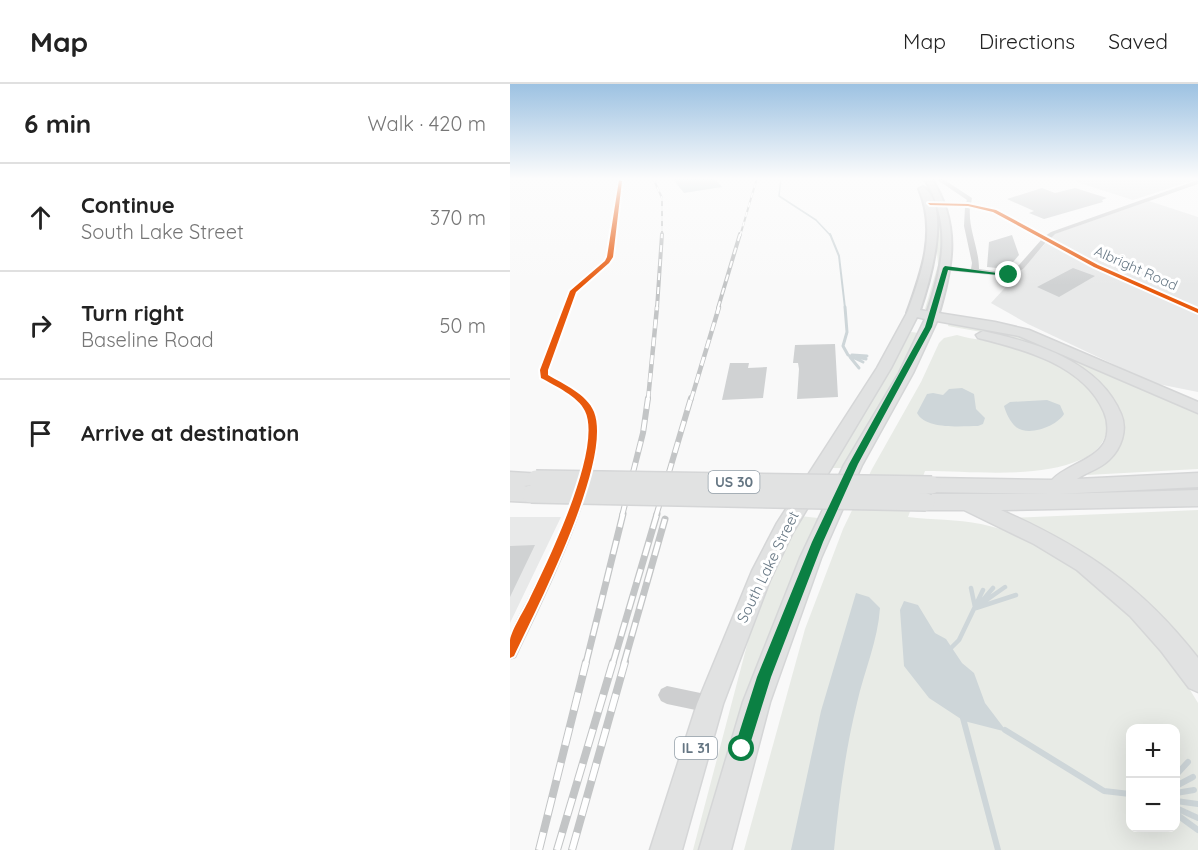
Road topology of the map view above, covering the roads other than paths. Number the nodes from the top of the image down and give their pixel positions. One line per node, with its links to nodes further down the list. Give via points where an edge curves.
1 (617, 214): 24 (street, via 607,262 573,291 544,370 544,376 565,388 590,412 593,430 588,464 570,521)
2 (931, 214): 13 (main road, South Lake Street / IL 31, via 927,270)
3 (943, 214): 10 (main road, IL 31, via 947,233)
4 (967, 214): 11 (street)
5 (999, 214): 7 (street, Albright Road)
6 (1106, 214): 7 (street)
7 (1045, 238): 8 (street); 9 (street, Albright Road)
8 (1032, 254): 9 (street, via 1053,249); 11 (street, via 1009,275)
9 (1075, 255): 12 (street, Albright Road)
10 (945, 268): 11 (street); 14 (main road, IL 31)
11 (975, 272)
12 (1198, 311)
13 (910, 318): 14 (main road); 27 (main road, South Lake Street / IL 31, via 884,368 773,549)
14 (931, 322): 15 (main road, via 995,326 1039,338); 19 (main road, via 1039,352 1068,366 1100,390 1116,424 1111,446 1102,457 1071,472); 29 (main road, IL 31, via 854,464 817,542 764,677)
15 (1198, 408)
16 (510, 479): 18 (main road, US 30)
17 (1198, 480): 19 (main road, US 30)
18 (534, 486): 20 (main road, US 30); 21 (main road, US 30, bridge)
19 (1056, 487): 21 (main road, US 30)
20 (510, 494)
21 (929, 494): 23 (main road, US 30)
22 (1198, 498): 23 (main road, US 30)
23 (966, 502): 25 (main road, via 1065,551 1101,576 1150,620)
24 (510, 652)
25 (1198, 679)
26 (667, 695): 27 (street)
27 (710, 705): 28 (main road, South Lake Street / IL 31)
28 (666, 850)
29 (715, 850)

